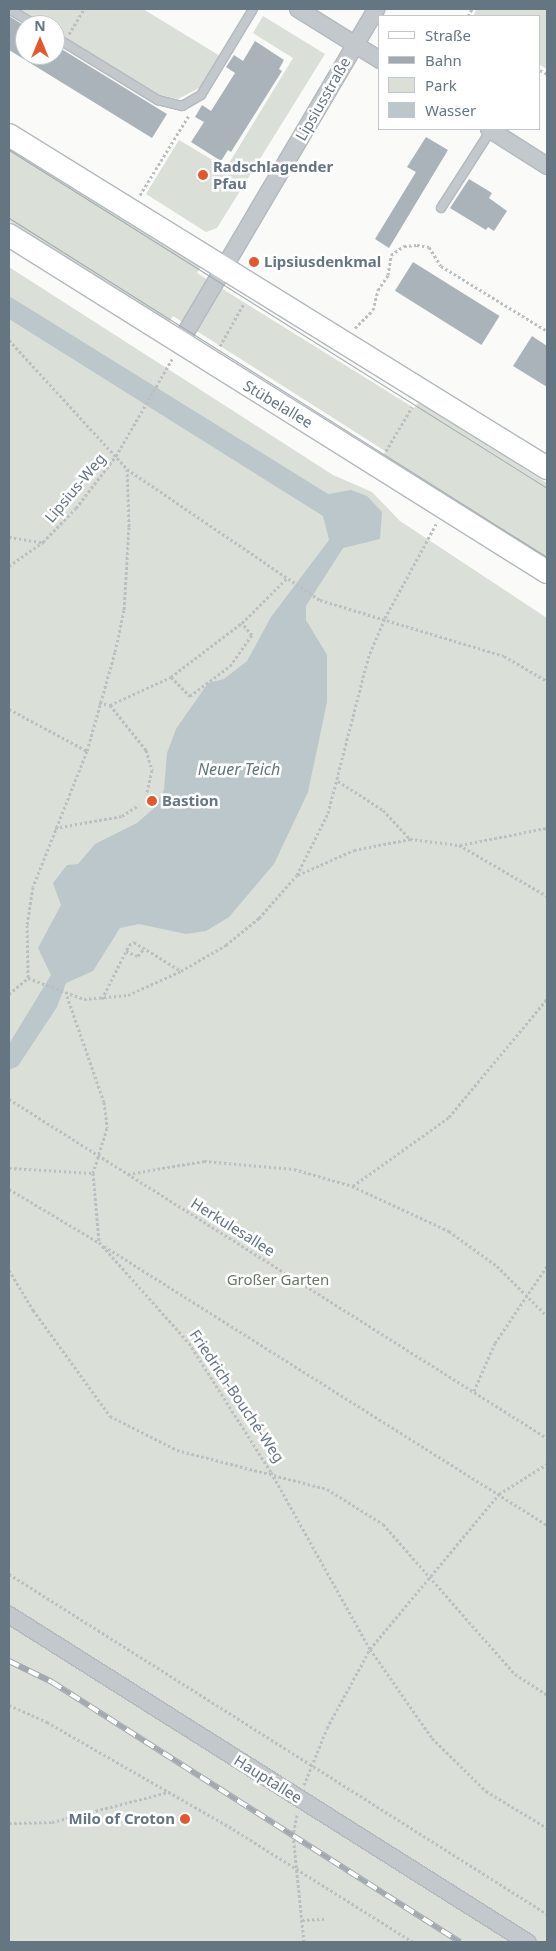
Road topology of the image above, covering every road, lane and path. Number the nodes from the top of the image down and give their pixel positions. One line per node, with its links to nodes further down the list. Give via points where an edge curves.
1 (84, 9): 5 (path)
2 (253, 9): 9 (lane)
3 (298, 9): 7 (street)
4 (376, 9): 7 (street, Lipsiusstraße)
5 (65, 40)
6 (65, 43): 9 (lane, via 158,100 182,106)
7 (354, 44): 8 (street); 16 (street, Lipsiusstraße)
8 (378, 59)
9 (201, 95): 13 (path)
10 (490, 130): 12 (street); 14 (lane)
11 (9, 135): 16 (main road)
12 (547, 166)
13 (139, 197)
14 (441, 208)
15 (9, 235): 22 (main road, Stübelallee)
16 (224, 266): 22 (street, Lipsiusstraße); 26 (main road)
17 (244, 303): 21 (path)
18 (547, 331): 19 (path, via 441,266 429,247 409,245 390,255 388,275 378,290 373,310)
19 (352, 332)
20 (9, 340): 25 (path)
21 (220, 346)
22 (176, 350): 25 (path, Lipsius-Weg); 32 (main road, Stübelallee)
23 (413, 407): 24 (path)
24 (385, 451)
25 (116, 456): 27 (path); 30 (path, Lipsius-Weg)
26 (547, 468)
27 (127, 469): 33 (path); 38 (path, via 129,527 124,610)
28 (437, 522): 34 (path)
29 (9, 537): 30 (path)
30 (43, 542): 31 (path, Lipsius-Weg)
31 (9, 566)
32 (547, 572)
33 (288, 577): 34 (path, via 320,600); 35 (path)
34 (385, 618): 37 (path, via 504,656); 42 (path, via 368,658)
35 (242, 623): 36 (path); 36 (path, via 252,635 230,666 190,696)
36 (171, 677): 39 (path)
37 (547, 681)
38 (98, 703): 39 (path); 41 (path)
39 (110, 705): 43 (path, via 146,750 152,770)
40 (9, 709): 41 (path)
41 (87, 751): 45 (path)
42 (338, 781): 47 (path, via 383,810); 49 (path, via 328,813)
43 (147, 792)
44 (139, 806): 45 (path, via 122,816)
45 (55, 828): 54 (path, via 33,887 27,924)
46 (547, 828): 48 (path)
47 (410, 839): 48 (path); 49 (path, via 354,850)
48 (459, 845): 50 (path)
49 (297, 875): 53 (path, via 259,918 226,945)
50 (547, 896)
51 (145, 947): 52 (path, via 134,942); 52 (path, via 138,956); 53 (path)
52 (126, 951): 57 (path)
53 (181, 971): 57 (path, via 128,995)
54 (28, 978): 55 (path); 56 (path, via 46,981)
55 (9, 994)
56 (67, 995): 57 (path); 60 (path, via 104,1102 108,1128)
57 (102, 999)
58 (547, 999): 64 (path, via 449,1117)
59 (9, 1099): 60 (path, Herkulesallee)
60 (100, 1157): 62 (path); 63 (path, Herkulesallee)
61 (9, 1168): 62 (path)
62 (92, 1173): 66 (path)
63 (128, 1174): 64 (path, via 204,1161 294,1169); 71 (path, Herkulesallee)
64 (352, 1186): 69 (path, via 449,1231 497,1266)
65 (9, 1189): 66 (path)
66 (98, 1242): 74 (path, Friedrich-Bouché-Weg, via 189,1343); 75 (path)
67 (547, 1266): 69 (path)
68 (9, 1270): 74 (path, via 33,1310 110,1416 177,1450)
69 (525, 1294): 70 (path); 71 (path, via 495,1343)
70 (547, 1316)
71 (474, 1391): 72 (path, Herkulesallee)
72 (547, 1438)
73 (547, 1464): 75 (path)
74 (271, 1472): 78 (path, Friedrich-Bouché-Weg, via 327,1489 383,1524); 80 (path)
75 (499, 1494): 76 (path); 78 (path)
76 (547, 1525)
77 (9, 1574): 83 (path)
78 (430, 1578): 80 (path); 81 (path, Friedrich-Bouché-Weg, via 515,1674)
79 (9, 1615): 85 (street, Hauptallee)
80 (370, 1649): 83 (path); 87 (path, via 432,1738 486,1791)
81 (547, 1695)
82 (9, 1705): 84 (path)
83 (310, 1765): 85 (path); 89 (path)
84 (170, 1792): 86 (path, via 52,1822); 88 (path)
85 (300, 1799): 88 (path, via 293,1835); 94 (street, Hauptallee)
86 (9, 1823)
87 (547, 1828)
88 (296, 1866): 91 (path); 93 (path)
89 (547, 1914)
90 (324, 1919): 91 (path)
91 (302, 1920): 92 (path)
92 (304, 1942)
93 (413, 1942)
94 (527, 1942)

